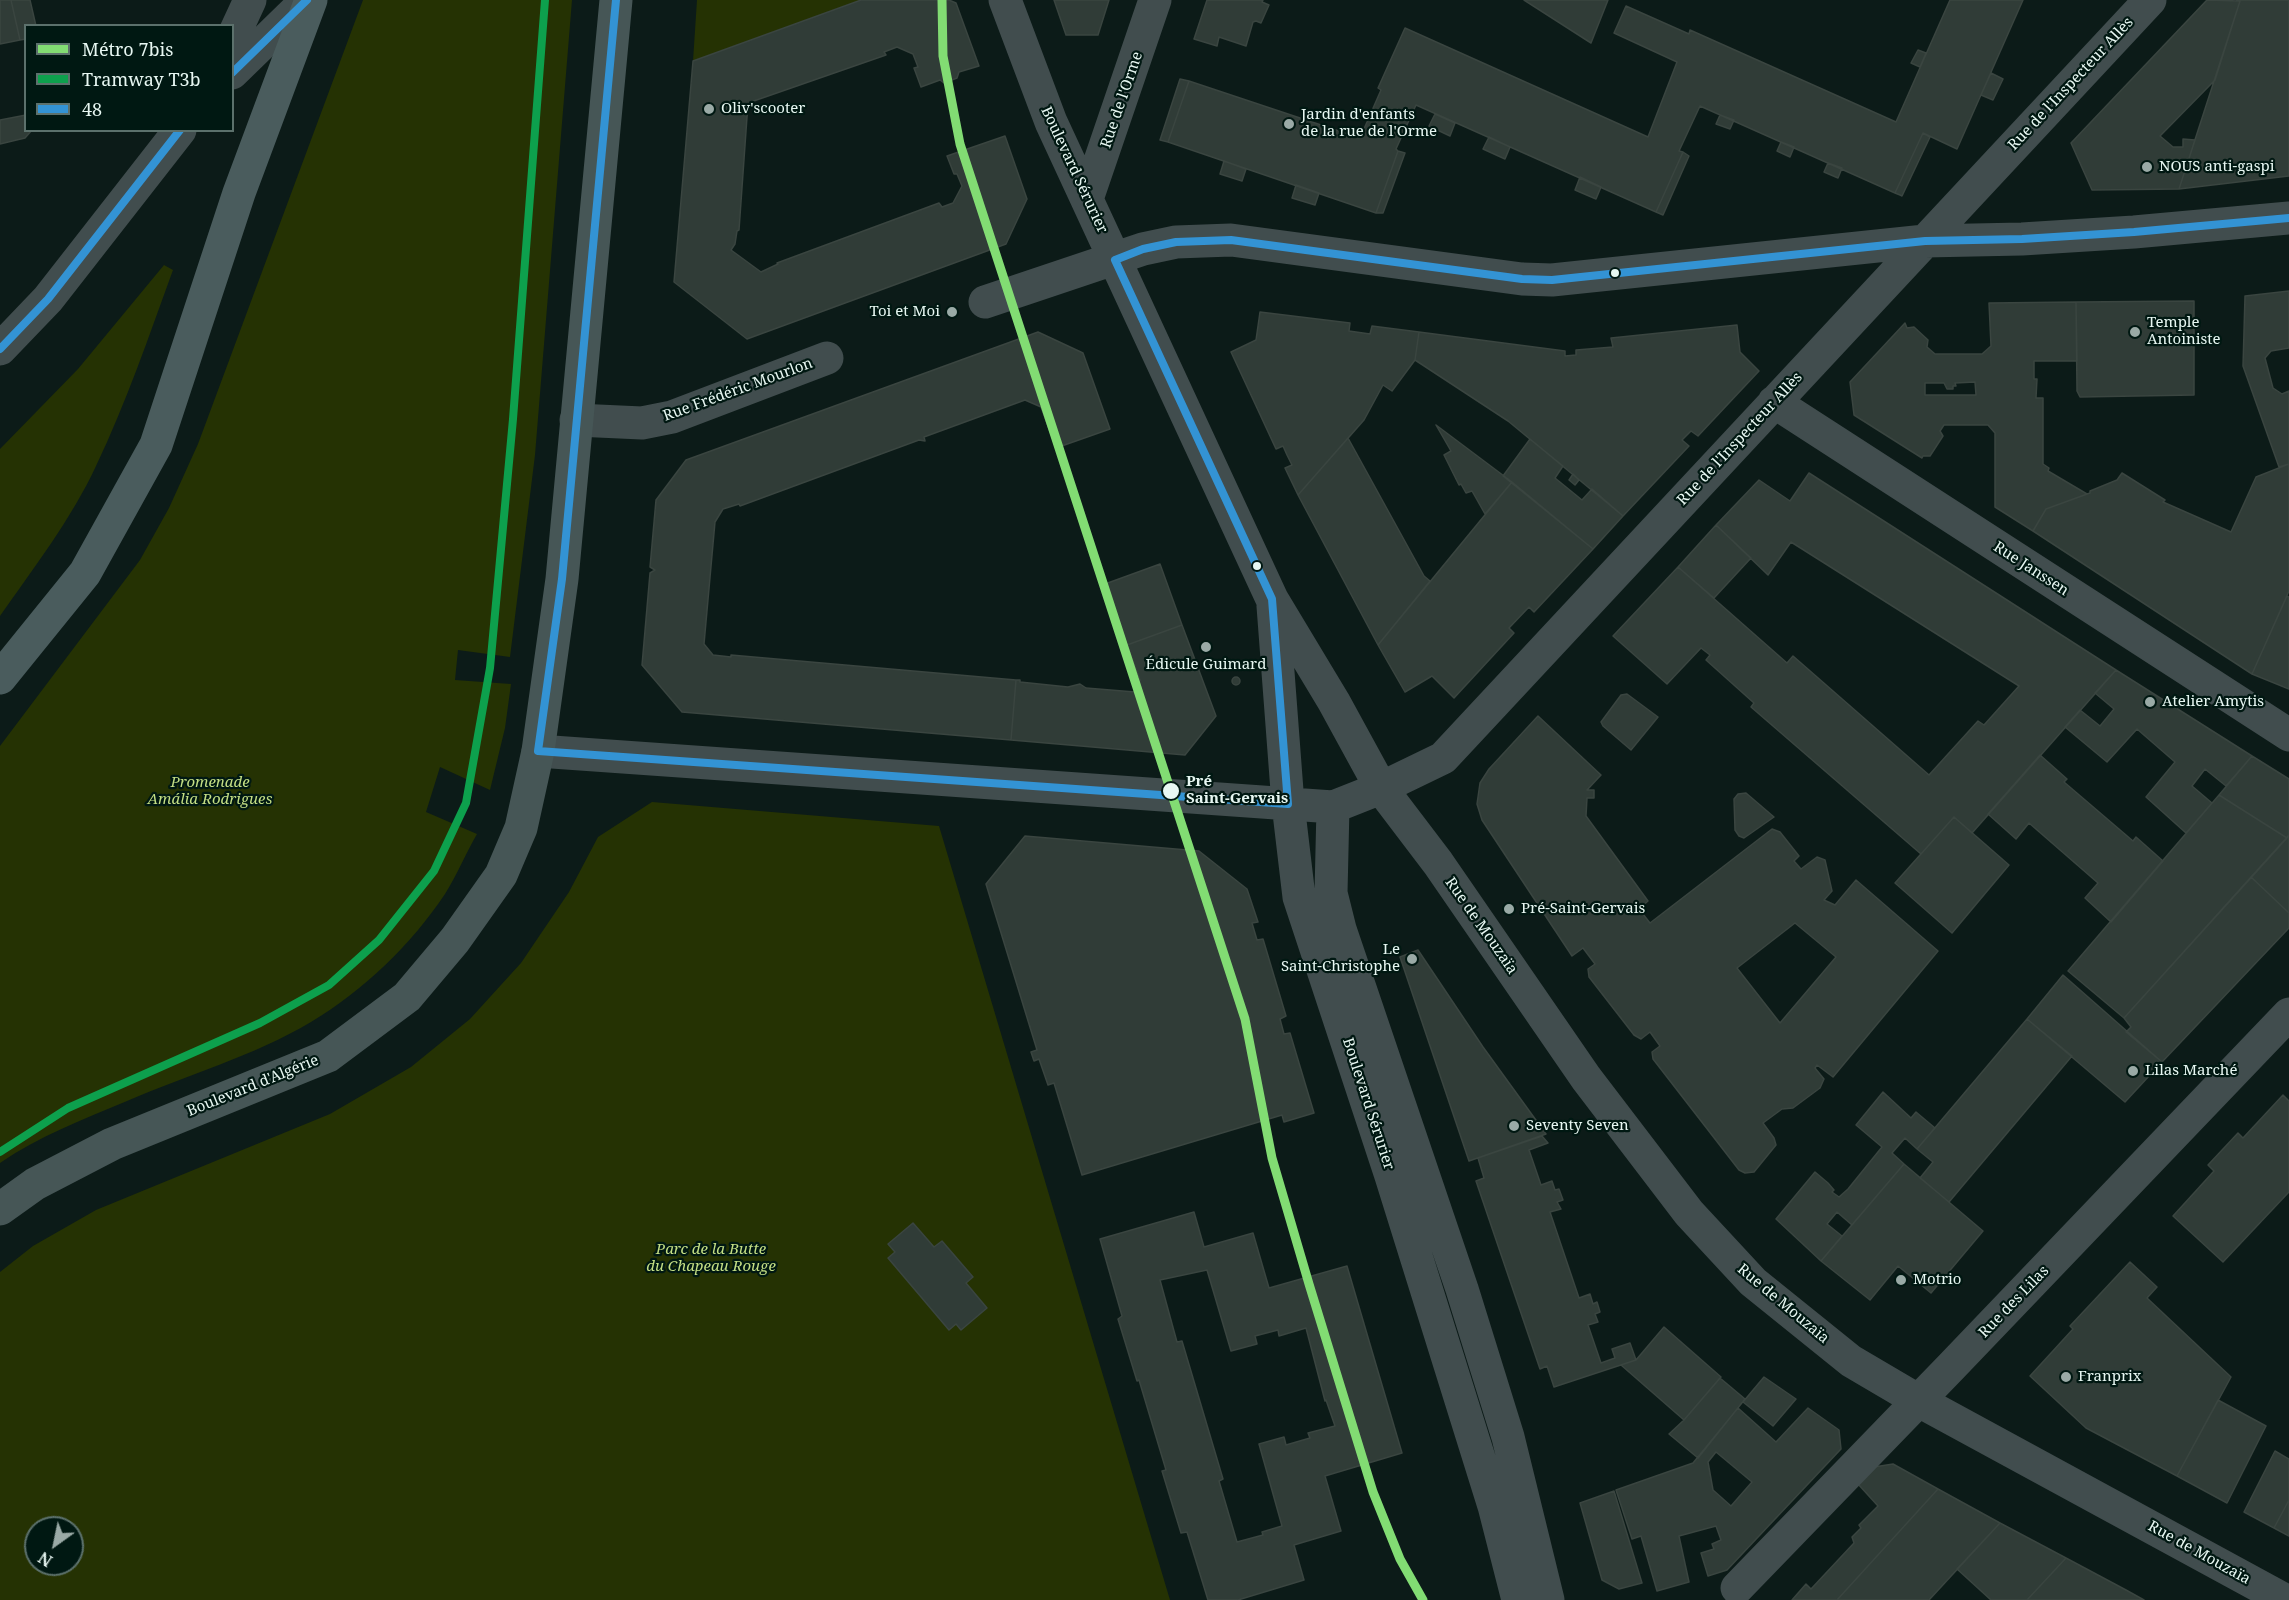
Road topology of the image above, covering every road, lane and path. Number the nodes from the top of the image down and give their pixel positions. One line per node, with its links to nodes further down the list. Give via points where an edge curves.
1 (250, 0): 7 (street)
2 (309, 0): 8 (street); 20 (highway, via 239,194 156,445 85,573)
3 (616, 0): 18 (main road, Boulevard d'Algérie)
4 (1005, 0): 10 (street, Boulevard Sérurier, via 1051,123)
5 (1155, 0): 10 (street, Rue de l'Orme)
6 (2150, 0): 12 (street, Rue de l'Inspecteur Allès)
7 (234, 35)
8 (234, 70)
9 (178, 132): 15 (street, via 48,299)
10 (1087, 199): 13 (street, Boulevard Sérurier)
11 (2289, 218): 12 (street, via 2123,233)
12 (1925, 241): 13 (street, via 1552,280 1231,240 1176,242); 17 (street, Rue de l'Inspecteur Allès)
13 (1115, 260): 14 (street); 19 (street, Boulevard Sérurier)
14 (985, 302)
15 (0, 349)
16 (826, 358): 18 (street, Rue Frédéric Mourlon, via 672,417 642,423)
17 (1774, 402): 21 (street, Rue Janssen); 23 (street, Rue de l'Inspecteur Allès, via 1443,758)
18 (576, 420): 22 (main road, Boulevard d'Algérie, via 562,579)
19 (1272, 599): 23 (street, Boulevard Sérurier); 24 (street, Boulevard Sérurier)
20 (0, 678)
21 (2289, 735)
22 (538, 751): 24 (street, Rue de l'Inspecteur Allès); 27 (main road, Boulevard d'Algérie, via 521,828 501,874 455,940 408,997 328,1056 112,1144 35,1184)
23 (1381, 788): 25 (street, Rue de l'Inspecteur Allès); 28 (street, Rue de Mouzaïa, via 1438,863 1586,1077 1689,1213 1753,1282 1851,1361)
24 (1288, 804): 25 (street, Rue de l'Inspecteur Allès); 31 (street, Boulevard Sérurier, via 1299,897 1494,1506)
25 (1333, 807): 32 (street, Boulevard Sérurier, via 1331,893 1340,929 1508,1437)
26 (2289, 1014): 28 (street, Rue des Lilas)
27 (0, 1209)
28 (1919, 1401): 29 (street, Rue des Lilas); 30 (street, Rue de Mouzaïa)
29 (1737, 1588)
30 (2243, 1590): 33 (street, Rue de Mouzaïa)
31 (1518, 1600)
32 (1548, 1600)
33 (2285, 1600)

